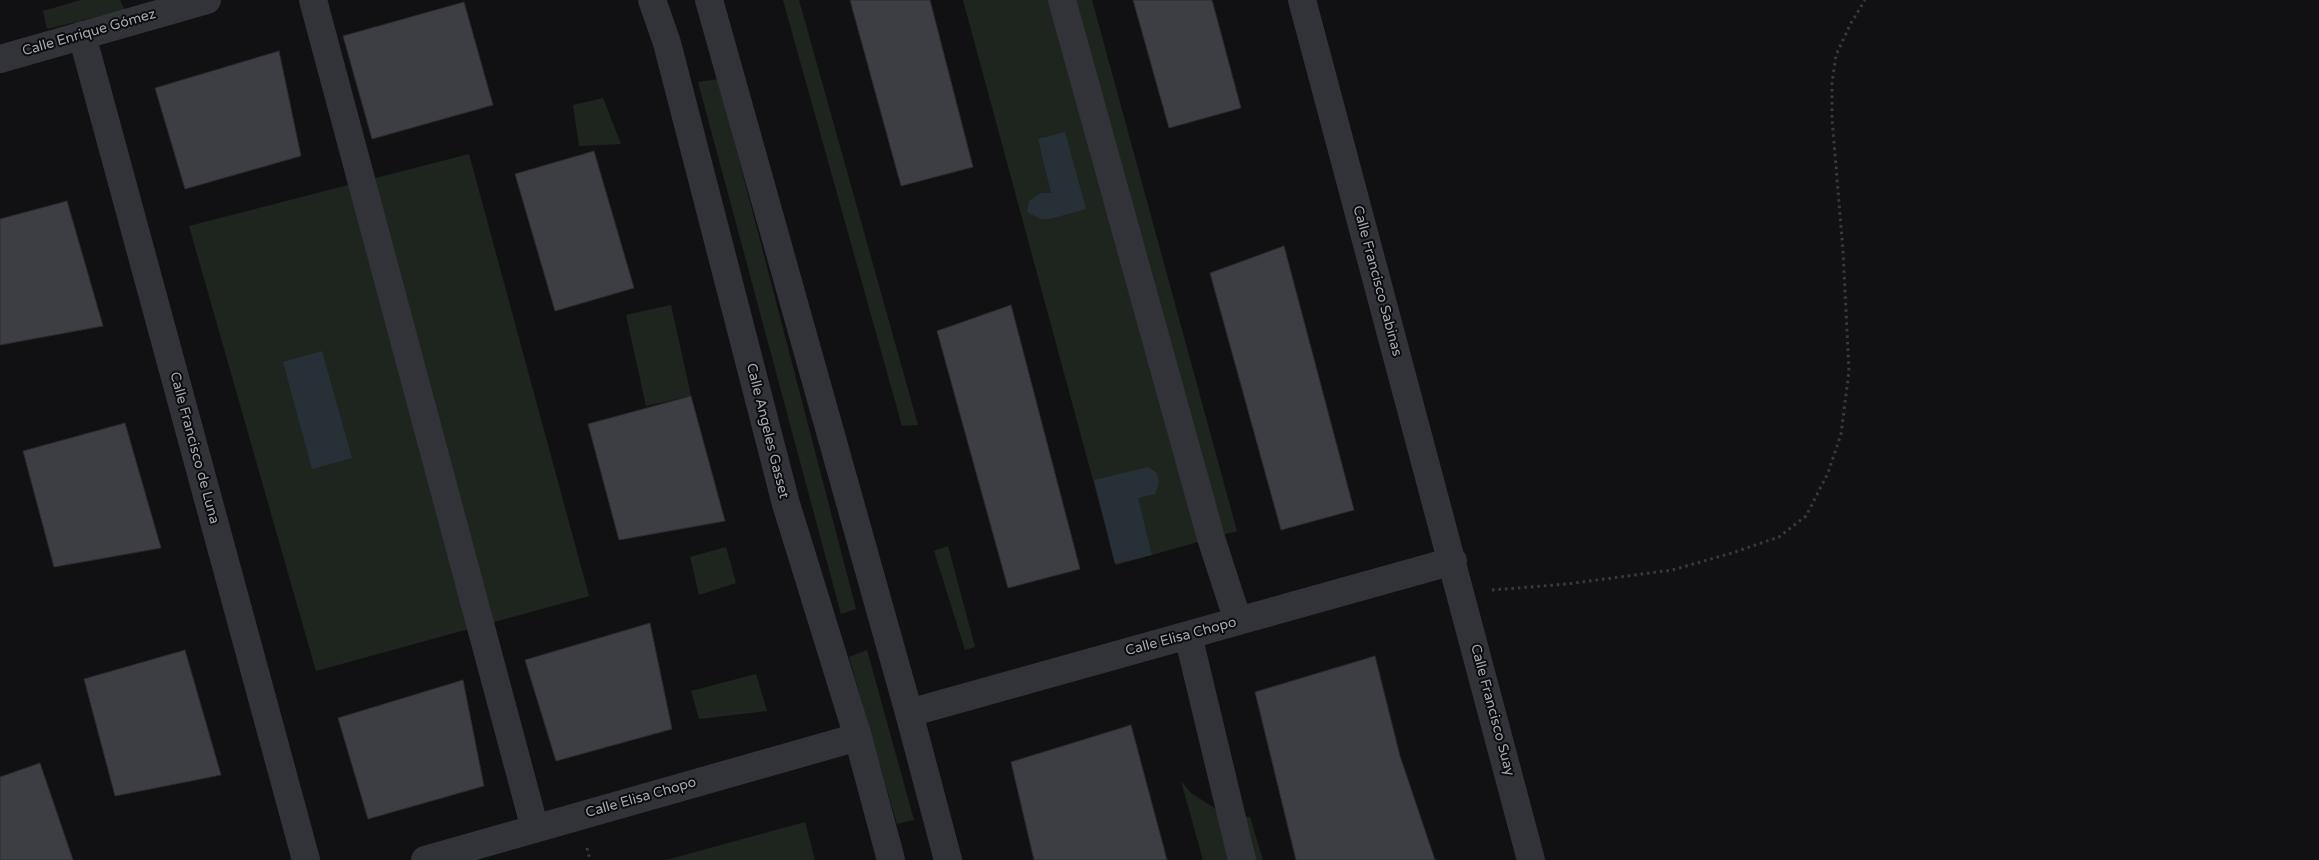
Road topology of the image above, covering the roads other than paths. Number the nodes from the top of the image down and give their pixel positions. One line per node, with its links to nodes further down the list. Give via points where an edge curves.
1 (207, 0): 7 (street, Calle Enrique Gómez)
2 (313, 0): 14 (street)
3 (652, 0): 13 (street, Calle Angeles Gasset, via 667,42 786,504)
4 (709, 0): 12 (street)
5 (1062, 0): 10 (street, via 1209,529)
6 (1302, 0): 9 (street, Calle Francisco Sabinas)
7 (82, 35): 8 (street, Calle Enrique Gómez); 16 (street, Calle Francisco de Luna)
8 (0, 58)
9 (1453, 561): 10 (street, Calle Elisa Chopo); 15 (street, Calle Francisco Suay)
10 (1238, 622): 11 (street, Calle Elisa Chopo)
11 (1188, 635): 12 (street, Calle Elisa Chopo); 20 (street)
12 (909, 712): 19 (street)
13 (858, 737): 14 (street, Calle Elisa Chopo); 18 (street, Calle Angeles Gasset)
14 (535, 829): 17 (street, Calle Elisa Chopo)
15 (1528, 859)
16 (306, 860)
17 (425, 860)
18 (891, 860)
19 (948, 860)
20 (1242, 860)

